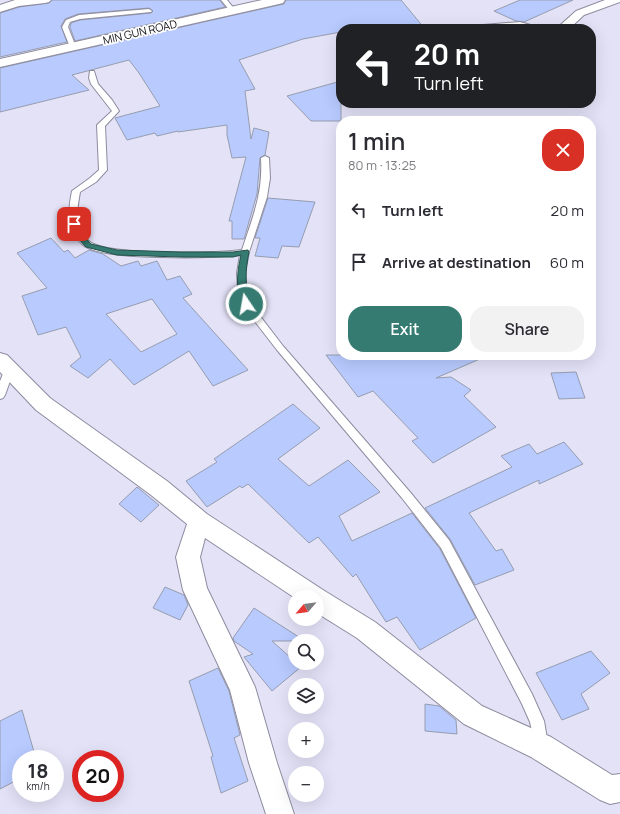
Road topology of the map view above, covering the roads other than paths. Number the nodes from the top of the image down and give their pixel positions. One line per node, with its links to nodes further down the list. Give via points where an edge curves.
1 (45, 0): 5 (street, via 18,3)
2 (224, 0): 7 (lane)
3 (279, 0): 7 (street, MIN GUN ROAD)
4 (616, 0): 8 (street, via 580,14)
5 (0, 9)
6 (149, 11): 9 (lane, via 79,17 68,21 65,27)
7 (233, 11): 9 (street, MIN GUN ROAD)
8 (568, 24)
9 (73, 47): 10 (street, MIN GUN ROAD)
10 (0, 63)
11 (92, 72): 13 (lane, via 91,79 114,103 116,111 101,125 103,170 76,191 71,215 76,232 88,246 117,252 180,255)
12 (265, 158): 13 (lane, via 266,178 263,197)
13 (245, 252): 19 (lane, via 241,273 246,304 445,544 527,699 537,721)
14 (4, 365): 15 (lane); 16 (street, via 43,404 159,488)
15 (0, 395)
16 (199, 521): 17 (street); 21 (street, via 188,557 195,590 242,687)
17 (303, 590)
18 (324, 603): 19 (street, via 366,630 473,715)
19 (541, 747): 20 (street, via 610,790)
20 (620, 788)
21 (280, 814)

